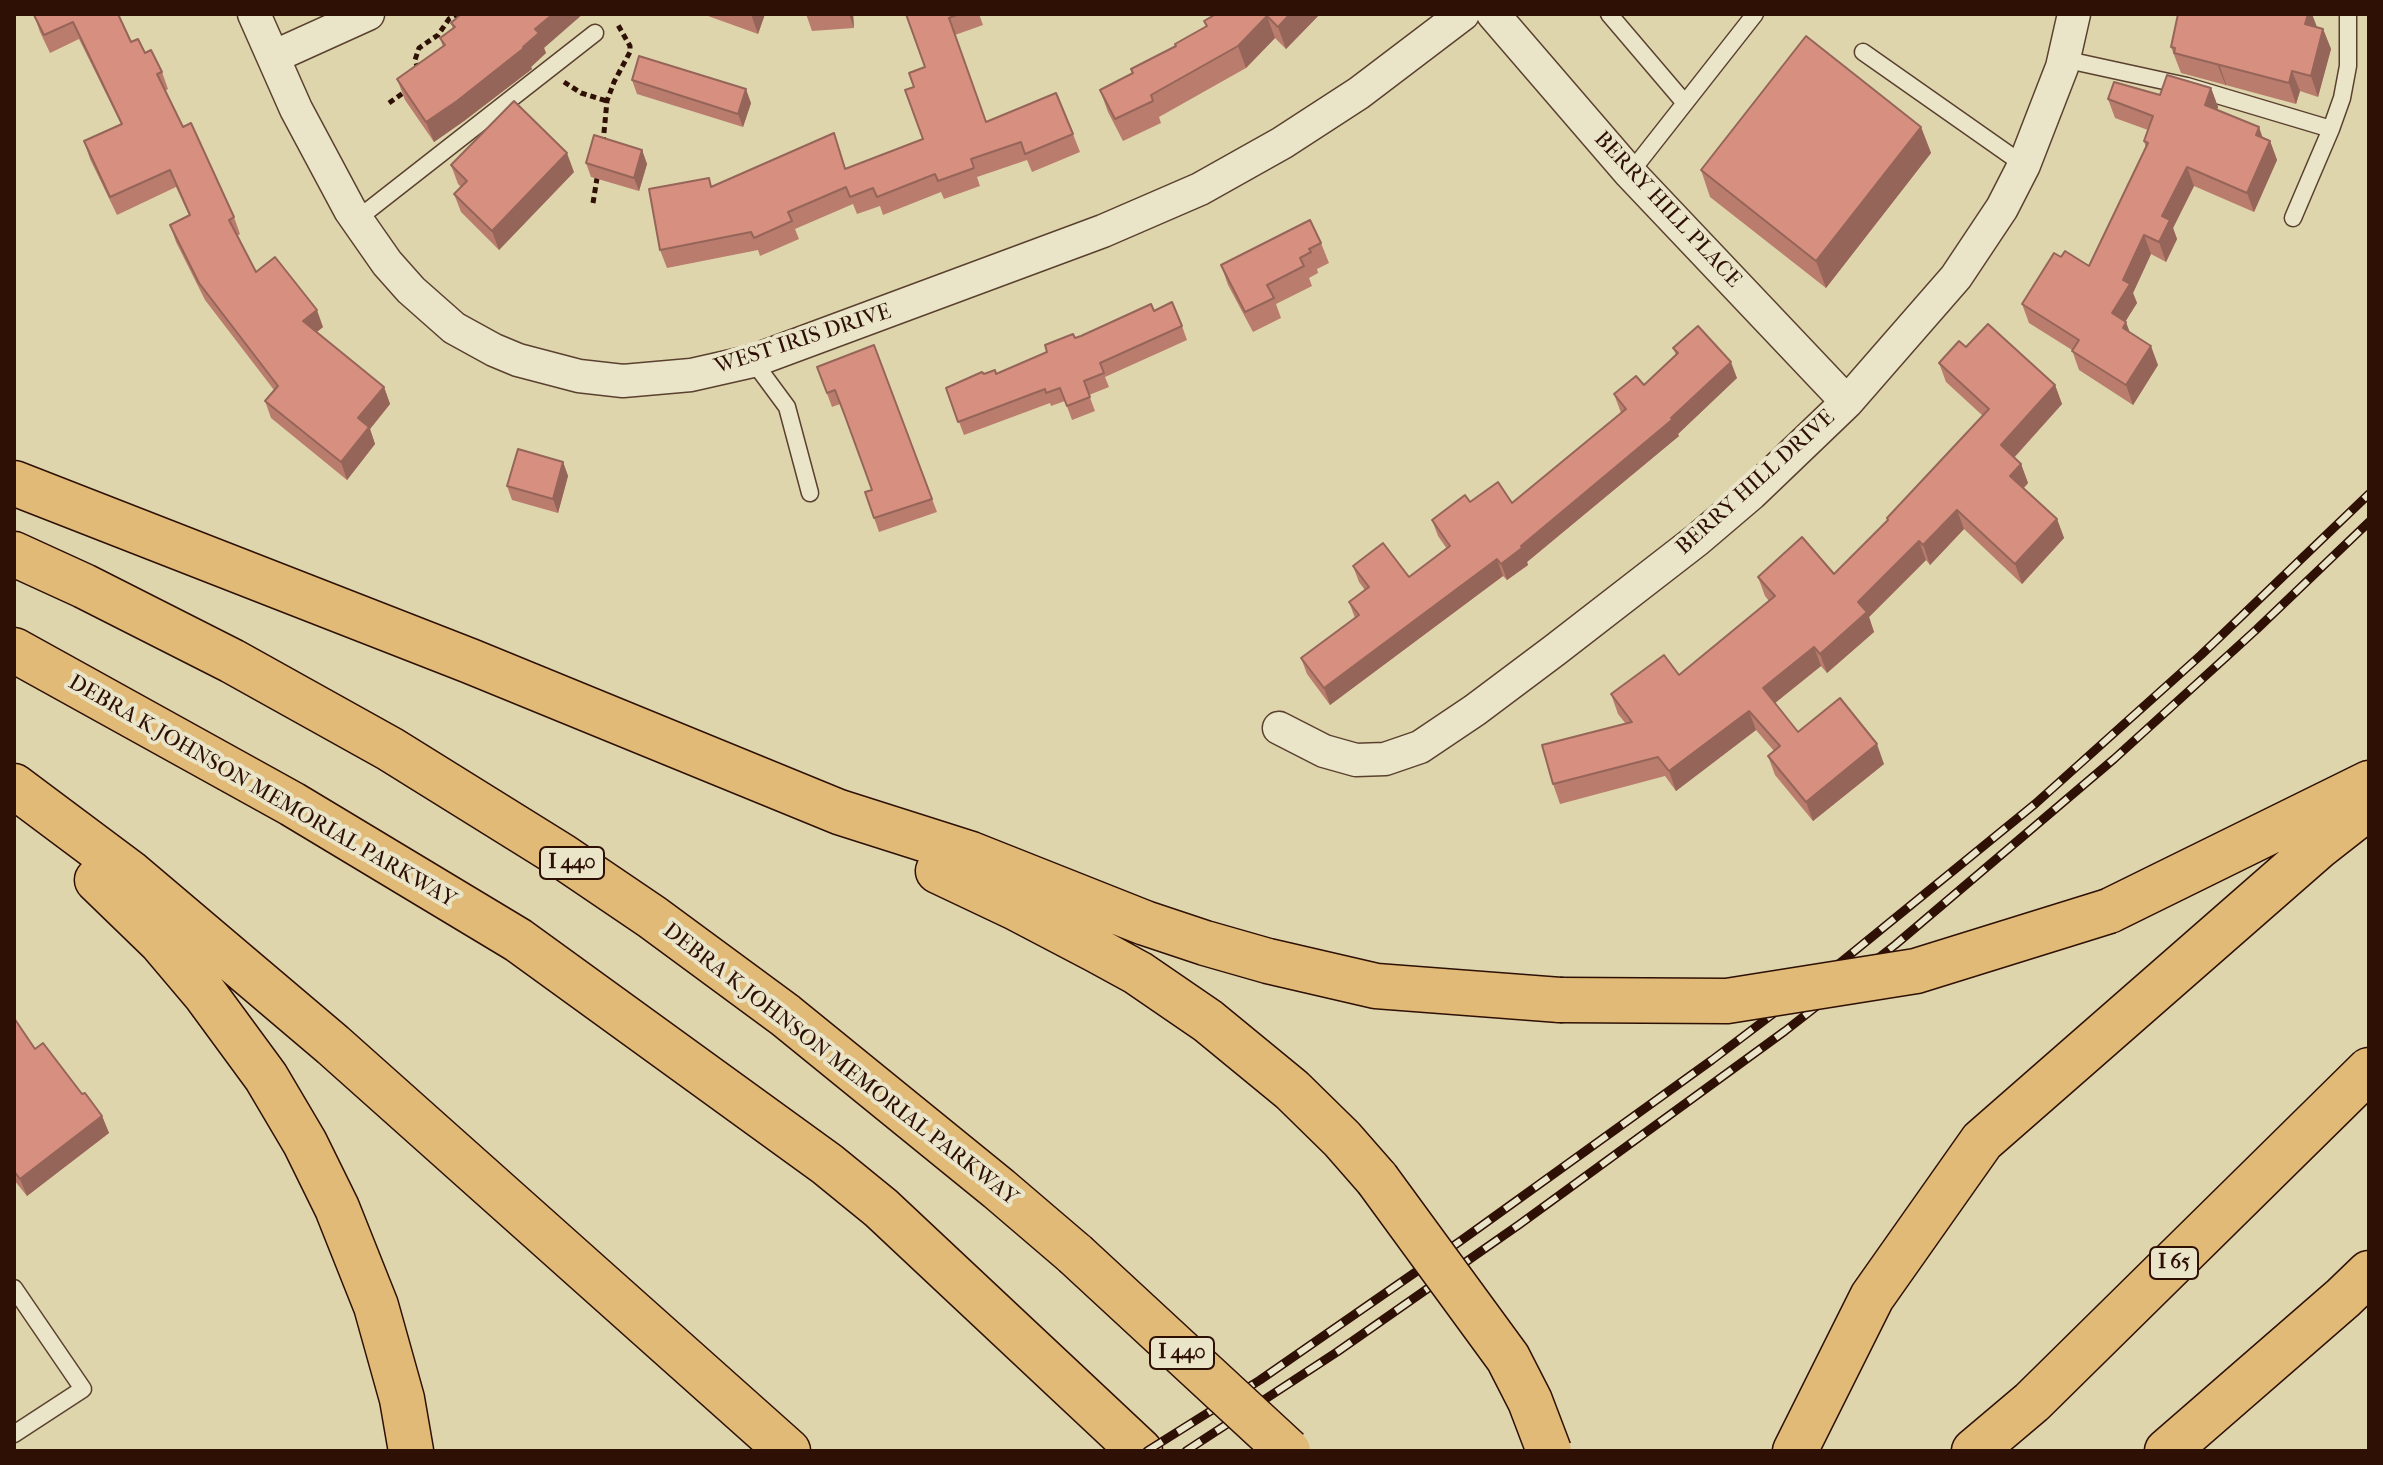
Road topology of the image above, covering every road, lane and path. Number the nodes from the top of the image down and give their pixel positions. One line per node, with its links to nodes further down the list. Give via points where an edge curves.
1 (254, 14): 13 (street, WEST IRIS DRIVE)
2 (458, 14): 16 (path, via 419,48 415,60)
3 (1463, 14): 29 (street, WEST IRIS DRIVE, via 1359,93 1200,189 1103,231)
4 (1493, 14): 25 (street, BERRY HILL PLACE)
5 (1609, 14): 19 (lane)
6 (1755, 14): 19 (lane)
7 (2074, 14): 14 (street, BERRY HILL DRIVE)
8 (2348, 14): 21 (lane, via 2348,66)
9 (365, 15): 13 (street)
10 (615, 20): 18 (path, via 630,52)
11 (595, 33): 15 (lane)
12 (1863, 52): 24 (lane)
13 (273, 57): 28 (street, WEST IRIS DRIVE)
14 (2063, 59): 21 (lane, via 2187,86); 24 (street, BERRY HILL DRIVE)
15 (547, 71): 18 (path, via 581,93); 28 (lane)
16 (421, 80)
17 (410, 88): 20 (path)
18 (607, 101): 22 (path)
19 (1684, 102): 25 (lane)
20 (389, 103)
21 (2331, 129): 27 (lane)
22 (602, 145)
23 (600, 160): 26 (path)
24 (2024, 165): 30 (street, BERRY HILL DRIVE, via 1956,277)
25 (1630, 173): 30 (street, BERRY HILL PLACE)
26 (593, 203)
27 (2293, 218)
28 (356, 220): 29 (street, WEST IRIS DRIVE, via 387,263 431,309 454,328 518,360 623,381 682,376)
29 (753, 361): 32 (lane, via 787,407)
30 (1847, 402): 35 (street, BERRY HILL DRIVE, via 1697,540 1420,747 1385,759 1356,760)
31 (14, 483): 39 (highway)
32 (810, 493)
33 (14, 554): 49 (highway, DEBRA K JOHNSON MEMORIAL PARKWAY / I 440, bridge, via 161,624 390,749 652,917 785,1015 999,1189)
34 (14, 650): 48 (highway, DEBRA K JOHNSON MEMORIAL PARKWAY, via 292,804 518,940 881,1208)
35 (1279, 728)
36 (2369, 783): 39 (highway, bridge, via 2109,911 1916,971 1727,1001 1560,1000 1376,986 1268,961 1145,923 971,854)
37 (14, 786): 47 (highway, via 129,872 333,1045)
38 (2369, 807): 45 (highway, via 1982,1141 1872,1297)
39 (839, 812): 50 (highway, bridge, via 930,867 1138,973 1208,1021 1292,1090 1377,1179 1508,1358)
40 (14, 813): 46 (highway, via 108,889 161,942 266,1077 305,1143 351,1241 386,1338)
41 (2369, 1070): 51 (highway, I 65, via 2032,1402)
42 (2369, 1273): 52 (highway)
43 (14, 1288): 44 (lane, via 83,1389)
44 (14, 1434)
45 (1795, 1450)
46 (411, 1451)
47 (788, 1451)
48 (1140, 1451)
49 (1288, 1451)
50 (1549, 1451)
51 (1974, 1451)
52 (2167, 1451)

